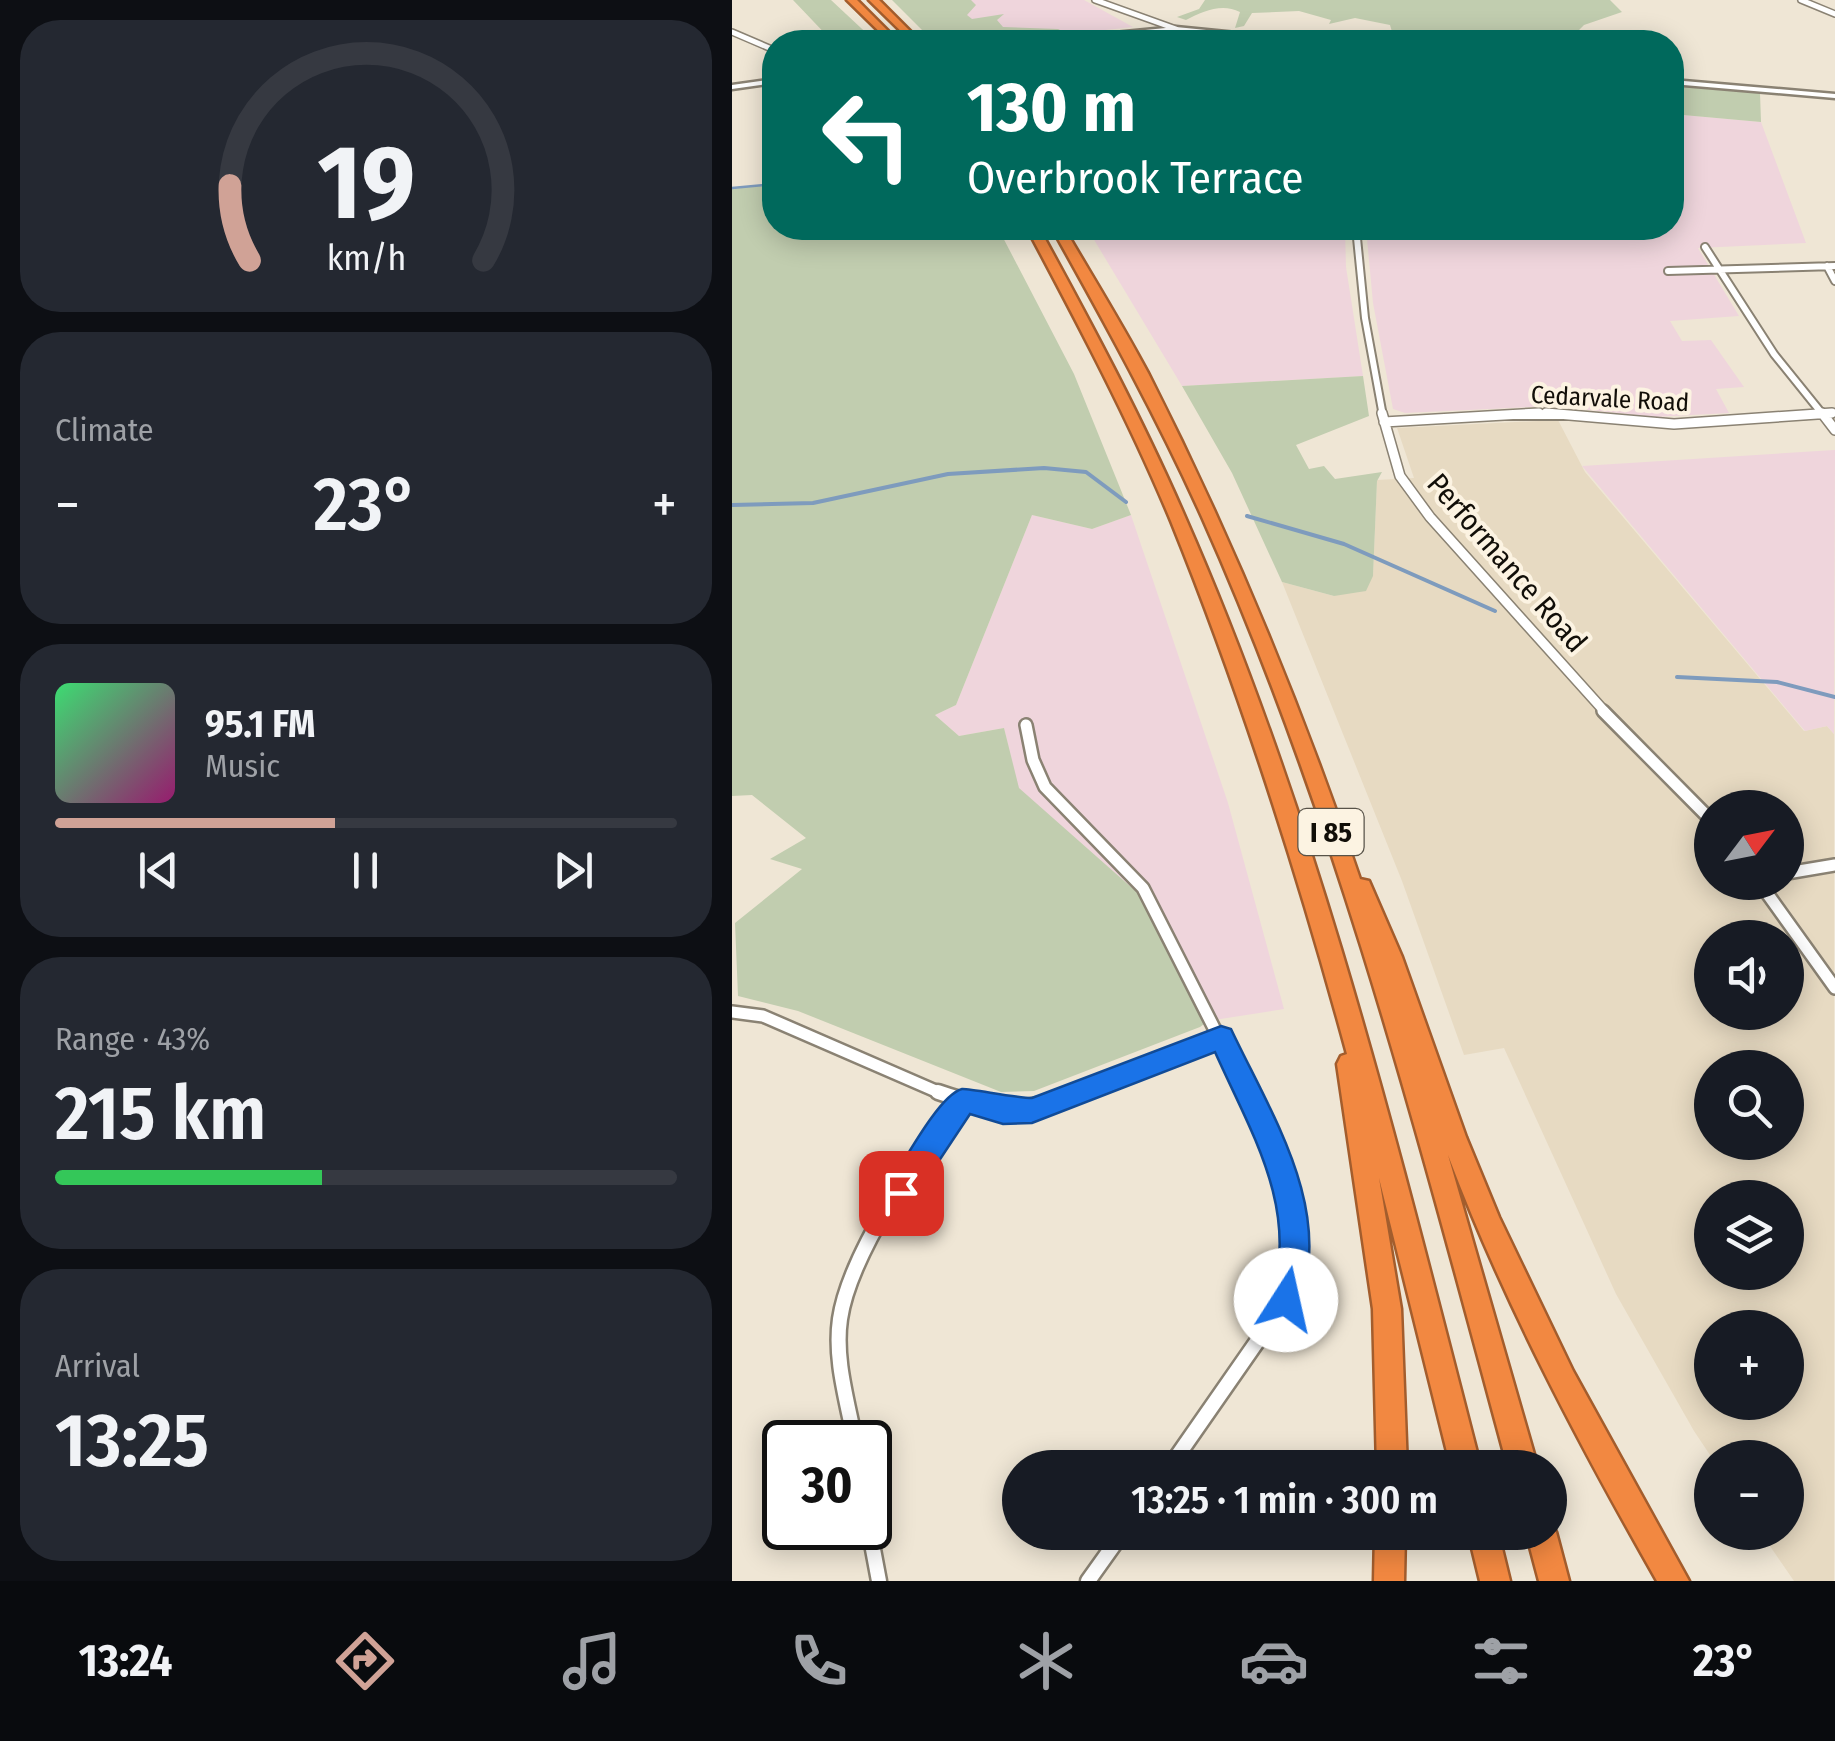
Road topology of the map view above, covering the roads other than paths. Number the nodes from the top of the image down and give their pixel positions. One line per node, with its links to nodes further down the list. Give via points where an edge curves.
1 (852, 0): 7 (highway)
2 (874, 0): 8 (highway)
3 (1094, 0): 6 (street)
4 (1801, 0): 5 (street)
5 (1834, 14)
6 (1176, 29): 9 (main road); 10 (main road)
7 (883, 30)
8 (905, 30)
9 (1164, 30)
10 (1187, 30)
11 (732, 32): 12 (street)
12 (762, 45)
13 (762, 83): 15 (main road)
14 (1684, 83): 16 (main road)
15 (732, 88)
16 (1834, 96)
17 (1040, 240): 36 (highway, I 85, via 1100,349 1177,517 1252,717)
18 (1065, 240): 31 (highway, I 85, via 1128,347 1200,496)
19 (1357, 240): 27 (street, Performance Road)
20 (1706, 246): 22 (street)
21 (1831, 266): 22 (street); 24 (street)
22 (1722, 270): 23 (street); 26 (street, via 1774,354)
23 (1668, 271)
24 (1834, 281)
25 (1834, 413): 26 (street, Cedarvale Road)
26 (1824, 414): 27 (street, Cedarvale Road, via 1674,424 1543,413); 28 (street)
27 (1384, 422): 30 (street, Performance Road, via 1408,490)
28 (1834, 430)
29 (1026, 725): 38 (street, via 1045,786 1143,888)
30 (1694, 804)
31 (1322, 808): 44 (highway, I 85, via 1440,1170); 55 (highway, via 1382,933 1466,1171 1510,1272 1604,1462)
32 (1834, 865): 33 (street)
33 (1804, 870)
34 (1772, 900): 35 (street)
35 (1834, 988)
36 (1341, 998): 42 (highway, via 1388,1309); 43 (highway, I 85)
37 (732, 1012): 39 (street, via 788,1026)
38 (1221, 1038): 39 (street, via 1032,1110 1003,1111); 41 (street, via 1286,1174 1294,1273 1286,1300)
39 (966, 1100): 40 (street, via 874,1238 843,1306 840,1333)
40 (852, 1420)
41 (1182, 1450)
42 (1392, 1450)
43 (1461, 1450)
44 (1518, 1450)
45 (873, 1550): 50 (street)
46 (1110, 1550): 51 (street)
47 (1390, 1550): 52 (highway)
48 (1487, 1550): 53 (highway)
49 (1546, 1550): 54 (highway)
50 (879, 1581)
51 (1088, 1581)
52 (1389, 1581)
53 (1495, 1581)
54 (1554, 1581)
55 (1674, 1581)

